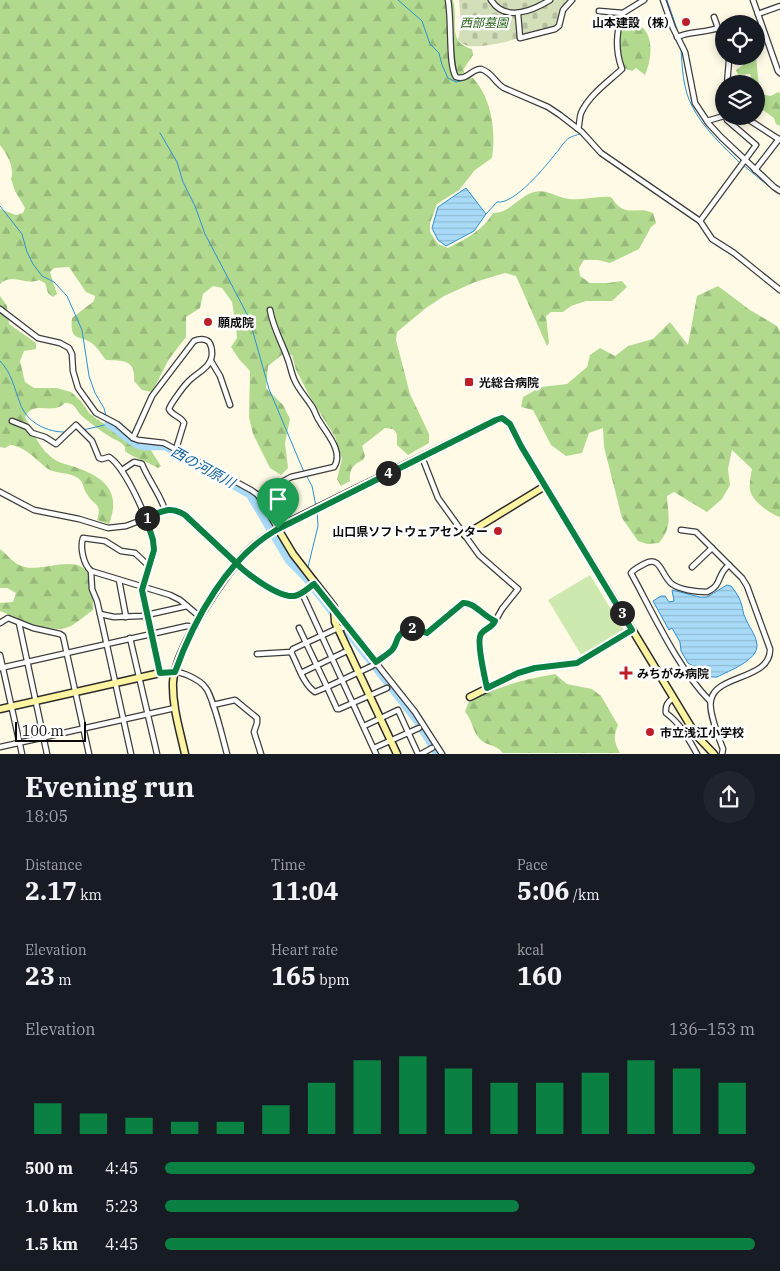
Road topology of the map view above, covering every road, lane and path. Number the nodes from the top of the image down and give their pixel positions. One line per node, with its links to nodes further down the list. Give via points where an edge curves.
1 (448, 0): 20 (street, via 452,66 456,77 465,78 477,68 488,71 504,88 548,107)
2 (491, 0): 11 (street, via 501,10)
3 (550, 0): 11 (street)
4 (572, 0): 11 (street, via 563,10 559,26 555,29 520,38)
5 (644, 0): 10 (street)
6 (663, 0): 14 (street)
7 (753, 0): 12 (street)
8 (780, 6): 12 (street)
9 (599, 12): 10 (street)
10 (623, 13): 20 (street, via 617,38 622,69 582,110)
11 (518, 14)
12 (758, 14): 15 (street)
13 (715, 29): 14 (street)
14 (677, 37): 17 (street, via 685,52 692,96)
15 (780, 73)
16 (715, 119): 17 (street)
17 (707, 121): 22 (street)
18 (733, 125): 22 (street, via 756,146)
19 (756, 125): 21 (street)
20 (578, 129): 25 (street, via 601,153)
21 (779, 140): 23 (street)
22 (744, 160): 23 (street); 25 (street)
23 (755, 170): 24 (street)
24 (780, 191)
25 (700, 220): 26 (street, via 712,239)
26 (780, 290)
27 (0, 309): 32 (street, via 38,338 69,348 75,380 88,403 96,413 117,424)
28 (270, 310): 38 (street, via 294,379 326,430 338,457 334,467 291,477)
29 (211, 361): 30 (street); 32 (street, via 209,342 194,341 152,396); 33 (street, via 187,382 170,405 170,412 184,423)
30 (230, 405)
31 (12, 421): 35 (street, via 56,444 76,425 92,441 99,458 113,459)
32 (133, 438): 33 (street, via 164,443)
33 (176, 449): 38 (street)
34 (422, 457): 36 (street, via 502,418 510,424); 41 (street); 43 (street, via 438,498)
35 (122, 470): 39 (street, via 134,462 142,464); 40 (street)
36 (545, 486): 43 (street); 65 (street)
37 (0, 492): 40 (street, via 34,510 108,528 126,526)
38 (258, 495): 41 (street)
39 (165, 510): 40 (street); 45 (street, via 176,510 185,515)
40 (146, 518): 47 (street, via 154,550)
41 (278, 529): 45 (street, via 264,537); 51 (street)
42 (681, 530): 44 (street, via 696,532)
43 (464, 534): 59 (street, via 478,555 518,589)
44 (712, 548): 46 (street); 48 (street)
45 (236, 563): 53 (street, via 279,593 295,596); 58 (street)
46 (729, 564): 96 (street, via 747,586 770,655 763,667 715,691); 96 (street, via 722,570 717,586 707,592 675,586 654,561 648,561 631,574 665,637)
47 (150, 567): 49 (street, via 135,553 121,551 105,540 83,538 85,562); 52 (street)
48 (692, 567)
49 (90, 571): 50 (street); 55 (street)
50 (119, 580): 52 (street); 57 (street)
51 (314, 584): 53 (street); 63 (street, via 334,608 334,614)
52 (142, 586): 54 (street, via 170,595); 56 (street)
53 (302, 593): 67 (street)
54 (187, 606): 56 (street); 58 (street)
55 (100, 614): 57 (street); 69 (street)
56 (147, 616): 57 (street); 66 (street)
57 (126, 617)
58 (200, 617): 62 (street)
59 (495, 621): 78 (street, via 472,604 463,603 427,633 420,628 404,631 392,650); 90 (street, via 482,632 479,641)
60 (0, 623): 61 (street, via 8,618)
61 (19, 623): 72 (street, via 60,634); 77 (street)
62 (195, 627): 66 (street); 81 (street)
63 (343, 627): 67 (street); 71 (street); 78 (street)
64 (299, 628): 70 (street)
65 (632, 630): 90 (street, via 577,663 535,668); 94 (street)
66 (151, 633): 68 (street); 84 (street)
67 (322, 636): 70 (street); 76 (street)
68 (130, 638): 69 (street); 85 (street)
69 (106, 643): 72 (street); 87 (street)
70 (307, 643): 73 (street); 79 (street)
71 (349, 650): 76 (street); 83 (street)
72 (66, 652): 77 (street); 91 (street)
73 (291, 652): 74 (street); 82 (street)
74 (257, 654)
75 (0, 655): 80 (street)
76 (332, 658): 79 (street); 86 (street)
77 (27, 662): 80 (street); 95 (street)
78 (374, 664): 83 (street); 126 (street, via 415,712)
79 (317, 665): 82 (street); 88 (street)
80 (1, 668): 99 (street)
81 (175, 672): 84 (street); 98 (street, via 184,673 205,686); 100 (street)
82 (302, 672): 88 (street, via 312,691)
83 (359, 672): 86 (street); 92 (street)
84 (160, 673): 85 (street)
85 (140, 678): 87 (street); 102 (street)
86 (343, 680): 88 (street); 97 (street)
87 (116, 683): 91 (street); 104 (street)
88 (327, 687): 97 (street, via 337,709)
89 (387, 688): 92 (street)
90 (487, 688): 93 (street)
91 (76, 692): 95 (street); 106 (street)
92 (370, 695): 97 (street); 103 (street)
93 (470, 697)
94 (673, 698): 127 (street, via 665,708 666,713 682,727); 128 (street, via 696,735)
95 (36, 701): 99 (street); 109 (street)
96 (710, 701): 129 (street)
97 (353, 703): 105 (street)
98 (212, 705): 121 (street); 122 (street, via 235,700 257,718 254,732)
99 (12, 706): 101 (street); 111 (street)
100 (175, 708): 102 (street); 120 (street)
101 (0, 709)
102 (148, 714): 104 (street); 119 (street)
103 (381, 718): 105 (street); 108 (street, via 398,710); 110 (street)
104 (124, 719): 106 (street); 118 (street)
105 (364, 726): 113 (street)
106 (84, 728): 109 (street); 117 (street)
107 (419, 728): 108 (street)
108 (408, 732): 110 (street); 125 (street)
109 (44, 737): 111 (street); 116 (street)
110 (391, 740): 113 (street); 124 (street)
111 (19, 743): 112 (street); 115 (street)
112 (0, 747)
113 (374, 748): 123 (street)
114 (432, 748): 125 (street)
115 (22, 754)
116 (48, 754)
117 (89, 754)
118 (131, 754)
119 (157, 754)
120 (185, 754)
121 (227, 754)
122 (261, 754)
123 (376, 754)
124 (397, 754)
125 (420, 754)
126 (442, 754)
127 (697, 754)
128 (714, 754)
129 (722, 754)

